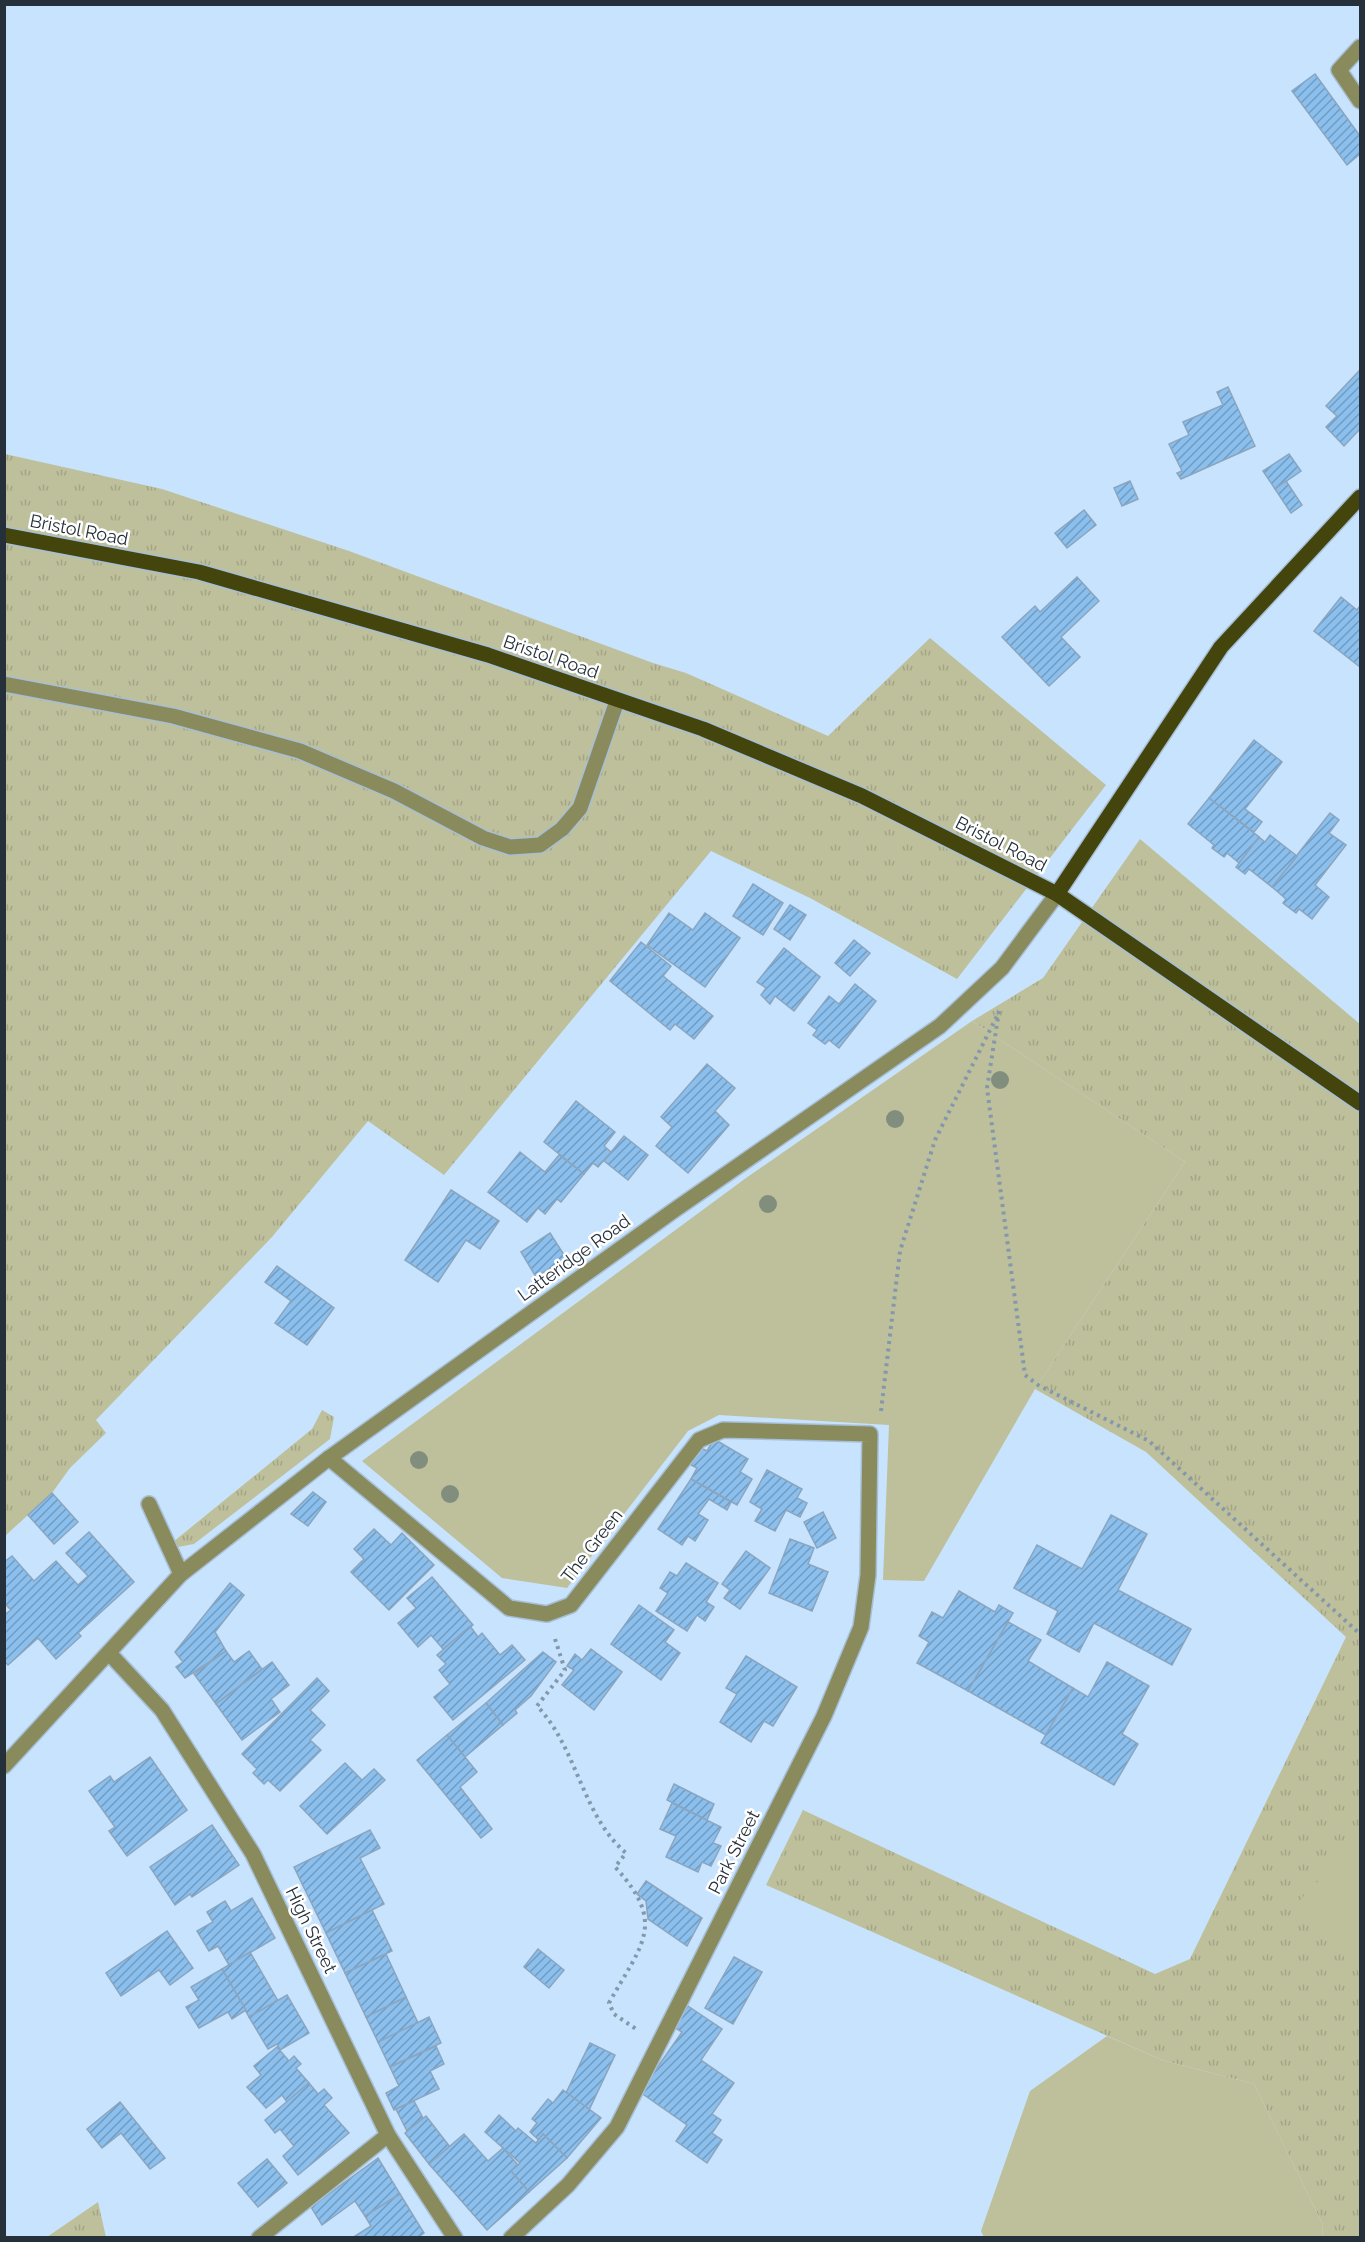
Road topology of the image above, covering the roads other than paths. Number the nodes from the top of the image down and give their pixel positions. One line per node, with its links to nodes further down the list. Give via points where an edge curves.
1 (1360, 47): 2 (street, via 1339,70)
2 (1360, 102)
3 (1360, 497): 7 (main road, via 1221,647)
4 (4, 535): 6 (main road, Bristol Road, via 199,572 488,655)
5 (4, 684): 6 (street, via 173,716 300,751 394,791 483,838 510,847 540,845 562,829 580,808)
6 (617, 701): 7 (main road, Bristol Road, via 703,729 862,796)
7 (1057, 894): 8 (main road, Bristol Road); 10 (street, Latteridge Road, via 1002,968 940,1026)
8 (1360, 1103)
9 (870, 1434): 10 (street, The Green, via 723,1430 699,1440 571,1605 547,1614 509,1608); 18 (street, Park Street, via 868,1575 861,1627 824,1716 617,2127 568,2185)
10 (328, 1458): 12 (street, Latteridge Road)
11 (149, 1504): 12 (street)
12 (181, 1574): 13 (street, Latteridge Road)
13 (109, 1653): 14 (street, Latteridge Road); 15 (street, High Street, via 162,1710 253,1854)
14 (4, 1766)
15 (388, 2135): 16 (street); 17 (street, High Street)
16 (259, 2238)
17 (455, 2238)
18 (511, 2238)

